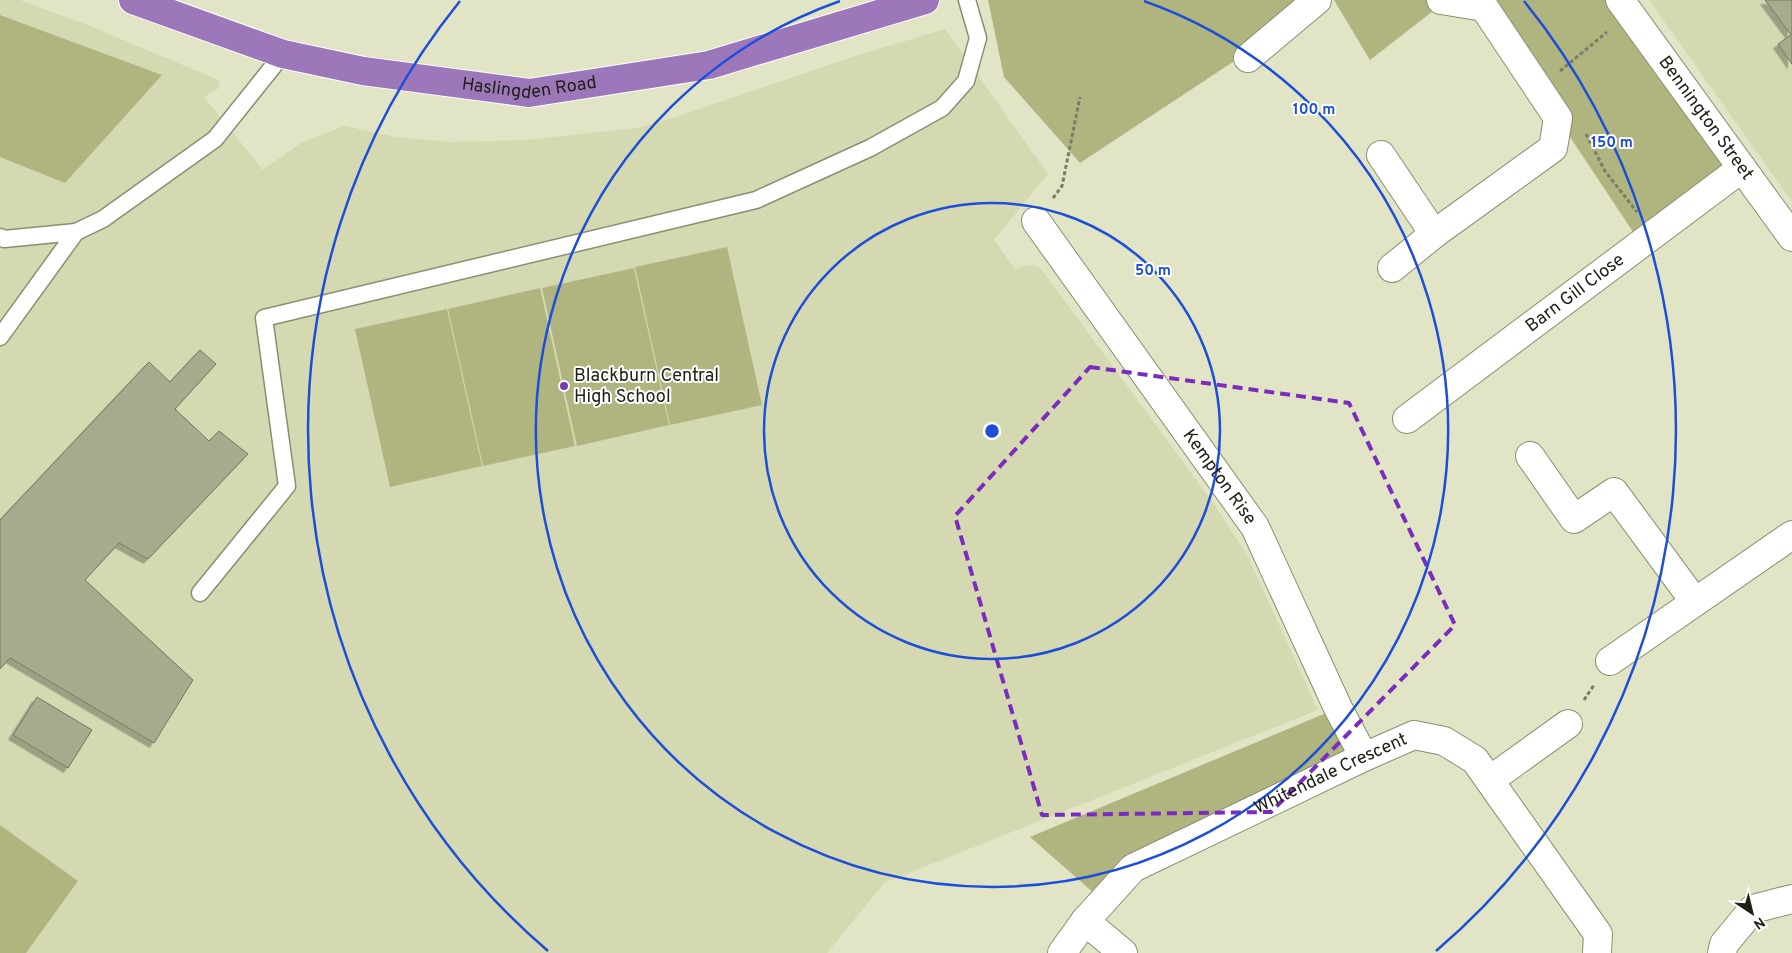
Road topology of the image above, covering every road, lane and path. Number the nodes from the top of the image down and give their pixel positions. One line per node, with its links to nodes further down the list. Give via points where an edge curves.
1 (133, 0): 8 (highway, Haslingden Road)
2 (925, 0): 8 (highway, Haslingden Road, via 709,65 529,93 363,71)
3 (967, 0): 26 (lane, via 978,38 966,81 942,108 870,148 765,196 264,318 287,486)
4 (1316, 0): 9 (street)
5 (1441, 0): 6 (street)
6 (1470, 3): 10 (street, via 1484,7)
7 (1625, 7): 10 (path); 14 (street, Bennington Street)
8 (283, 54): 16 (lane, via 215,139 103,219)
9 (1248, 58)
10 (1539, 89): 18 (street, via 1558,118 1553,148)
11 (1080, 97): 15 (path, via 1062,186)
12 (1582, 128): 17 (path, via 1605,171)
13 (1381, 155): 18 (street)
14 (1742, 168): 17 (street, Barn Gill Close); 20 (street, Bennington Street)
15 (1036, 221): 30 (street, Kempton Rise, via 1255,527 1338,708)
16 (76, 232): 19 (lane); 22 (lane)
17 (1656, 233): 23 (street, Barn Gill Close)
18 (1434, 234): 21 (street)
19 (0, 237)
20 (1792, 237)
21 (1392, 268)
22 (0, 338)
23 (1407, 419)
24 (1530, 456): 27 (street, via 1574,519 1614,492)
25 (1792, 536): 27 (street)
26 (200, 592)
27 (1695, 602): 28 (street)
28 (1610, 661): 29 (path)
29 (1568, 724): 31 (street)
30 (1364, 757): 31 (street, Whitendale Crescent, via 1414,735 1444,741 1475,760); 33 (street, Whitendale Crescent, via 1133,868)
31 (1490, 780): 36 (street, Whitendale Crescent, via 1598,934)
32 (1792, 899): 37 (street, via 1753,909 1724,944)
33 (1085, 921): 34 (street, Whitendale Crescent); 35 (street)
34 (1062, 953)
35 (1123, 953)
36 (1597, 953)
37 (1722, 953)

